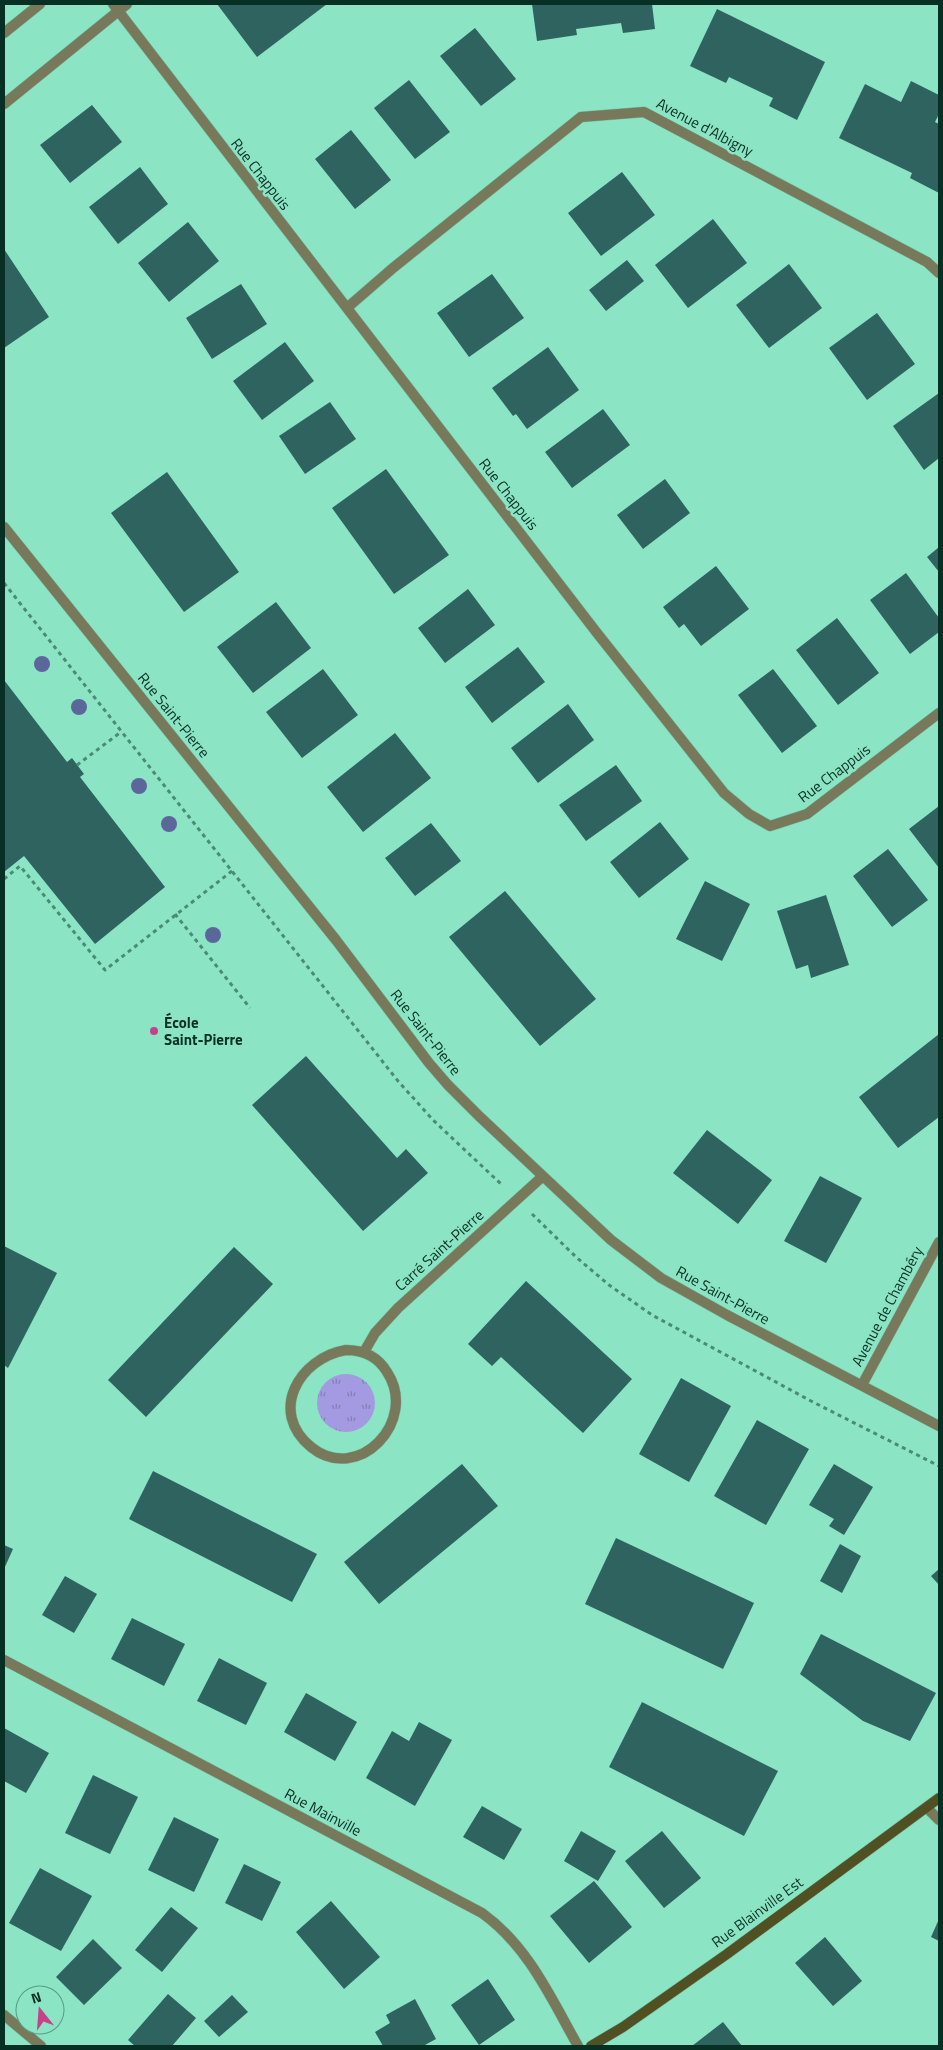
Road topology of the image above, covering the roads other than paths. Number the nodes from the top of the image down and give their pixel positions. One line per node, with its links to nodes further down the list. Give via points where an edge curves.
1 (40, 4): 4 (street)
2 (127, 4): 3 (street)
3 (116, 7): 5 (street); 7 (street, Rue Chappuis, via 243,176)
4 (4, 33)
5 (4, 104)
6 (939, 272): 7 (street, Avenue d'Albigny, via 927,262 644,112 581,117)
7 (348, 307): 9 (street, Rue Chappuis, via 597,633 724,793 749,814 770,826 807,814)
8 (4, 527): 10 (street, Rue Saint-Pierre, via 336,940 429,1063)
9 (939, 713)
10 (543, 1176): 12 (street, Carré Saint-Pierre, via 398,1308 374,1333); 13 (street, Rue Saint-Pierre, via 611,1240 679,1289)
11 (939, 1242): 13 (street, Avenue de Chambéry)
12 (364, 1352): 12 (street, via 346,1350 327,1355 310,1366 294,1388 291,1406 298,1431 310,1446 326,1456 346,1458 364,1453 381,1440 394,1418 397,1402 391,1377 380,1362)
13 (862, 1385): 14 (street, Rue Saint-Pierre)
14 (939, 1426)
15 (4, 1660): 21 (street, Rue Mainville, via 497,1924 523,1951)
16 (939, 1798): 17 (street, Rue Blainville Est)
17 (927, 1808): 18 (street); 22 (street, Rue Blainville Est, via 727,1954)
18 (939, 1820)
19 (4, 2015): 20 (street)
20 (41, 2046)
21 (578, 2046)
22 (590, 2046)

